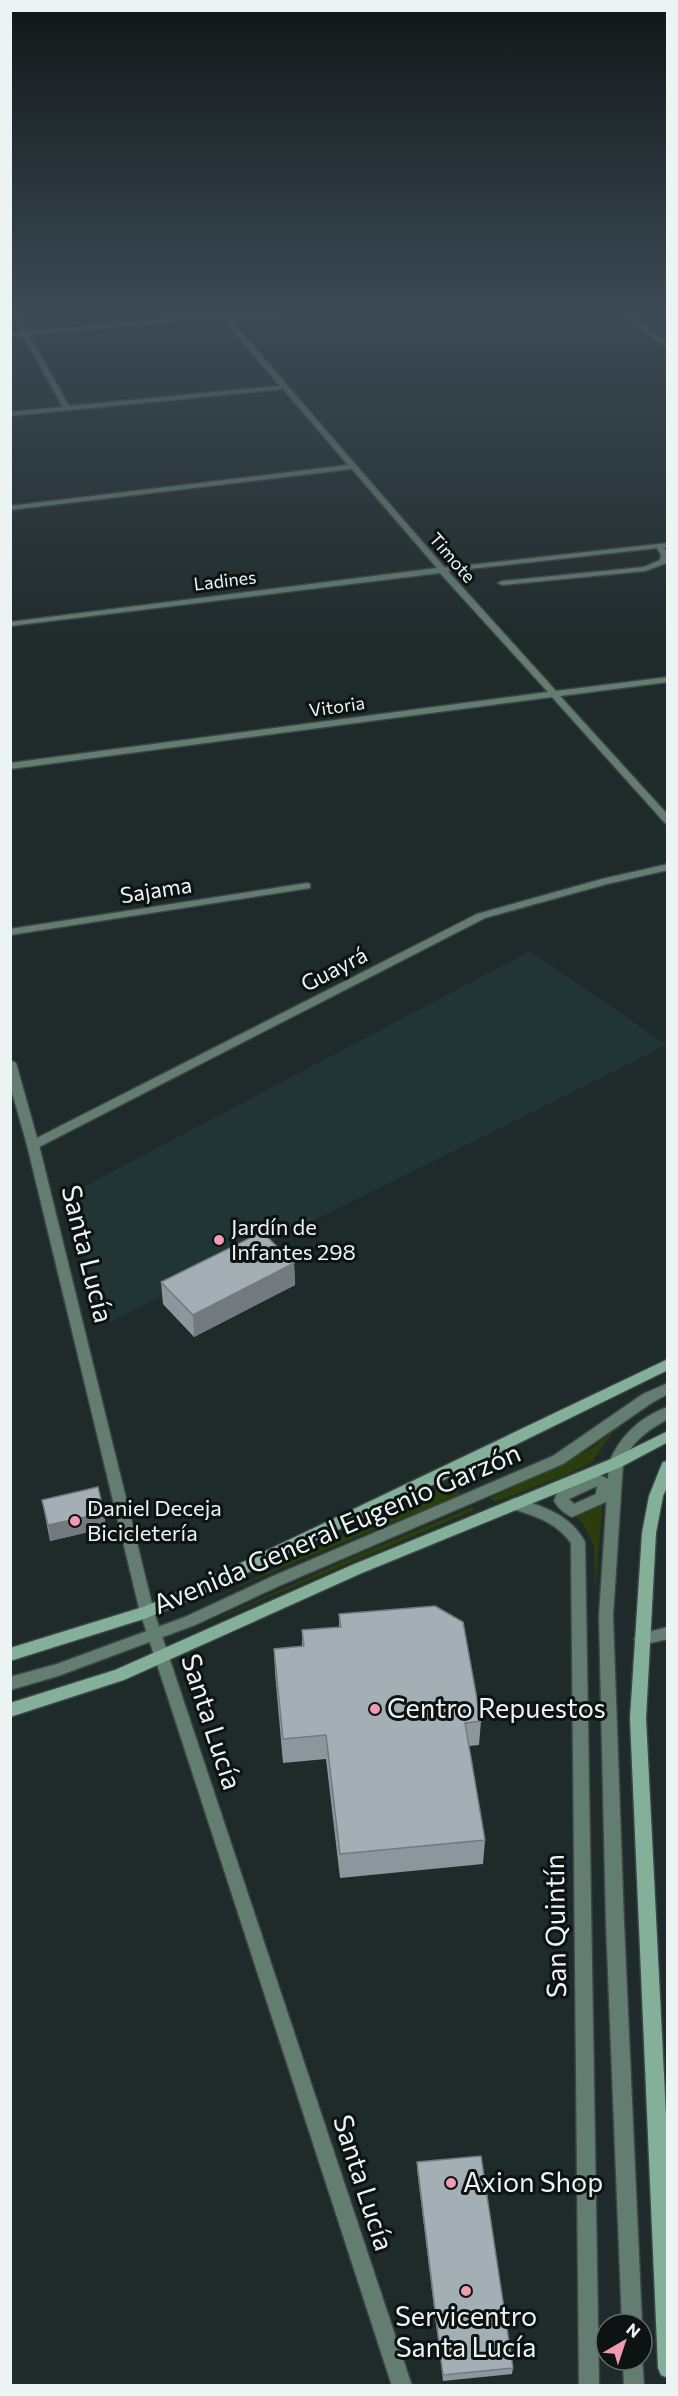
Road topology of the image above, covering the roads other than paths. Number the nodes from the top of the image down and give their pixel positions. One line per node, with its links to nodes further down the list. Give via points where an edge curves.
1 (315, 423): 2 (street, Timote)
2 (353, 467): 3 (street); 5 (street, Timote)
3 (10, 508)
4 (663, 546): 5 (street, Ladines); 6 (street, via 664,561 645,569)
5 (442, 570): 7 (street, Ladines); 9 (street, Timote)
6 (502, 583)
7 (10, 624)
8 (668, 679): 9 (street, Vitoria)
9 (554, 694): 10 (street, Vitoria); 11 (street, Timote)
10 (10, 766)
11 (668, 821)
12 (668, 867): 16 (street, Guayrá, via 481,916)
13 (307, 886): 14 (street, Sajama)
14 (10, 932)
15 (10, 1063): 16 (street, Santa Lucía)
16 (33, 1145): 24 (street, Santa Lucía)
17 (668, 1364): 24 (main road, Avenida General Eugenio Garzón)
18 (668, 1388): 26 (street, Avenida General Eugenio Garzón, via 558,1460)
19 (668, 1412): 21 (street, via 631,1437 620,1450)
20 (668, 1436): 21 (main road, Avenida General Eugenio Garzón)
21 (616, 1463): 23 (main road, Avenida General Eugenio Garzón); 32 (street, via 606,1616)
22 (668, 1466): 27 (main road, via 656,1496 649,1533)
23 (515, 1504): 29 (main road, Avenida General Eugenio Garzón); 35 (street, San Quintín, via 561,1520 578,1542)
24 (147, 1612): 26 (street, Santa Lucía); 28 (main road, Avenida General Eugenio Garzón)
25 (668, 1633): 27 (street)
26 (154, 1636): 29 (street, Santa Lucía); 30 (street, Avenida General Eugenio Garzón)
27 (642, 1639): 33 (main road, via 638,1718)
28 (10, 1654)
29 (160, 1656): 31 (main road, Avenida General Eugenio Garzón, via 99,1682); 34 (street, Santa Lucía)
30 (10, 1684)
31 (10, 1710)
32 (631, 2312)
33 (668, 2368)
34 (402, 2385)
35 (589, 2385)

